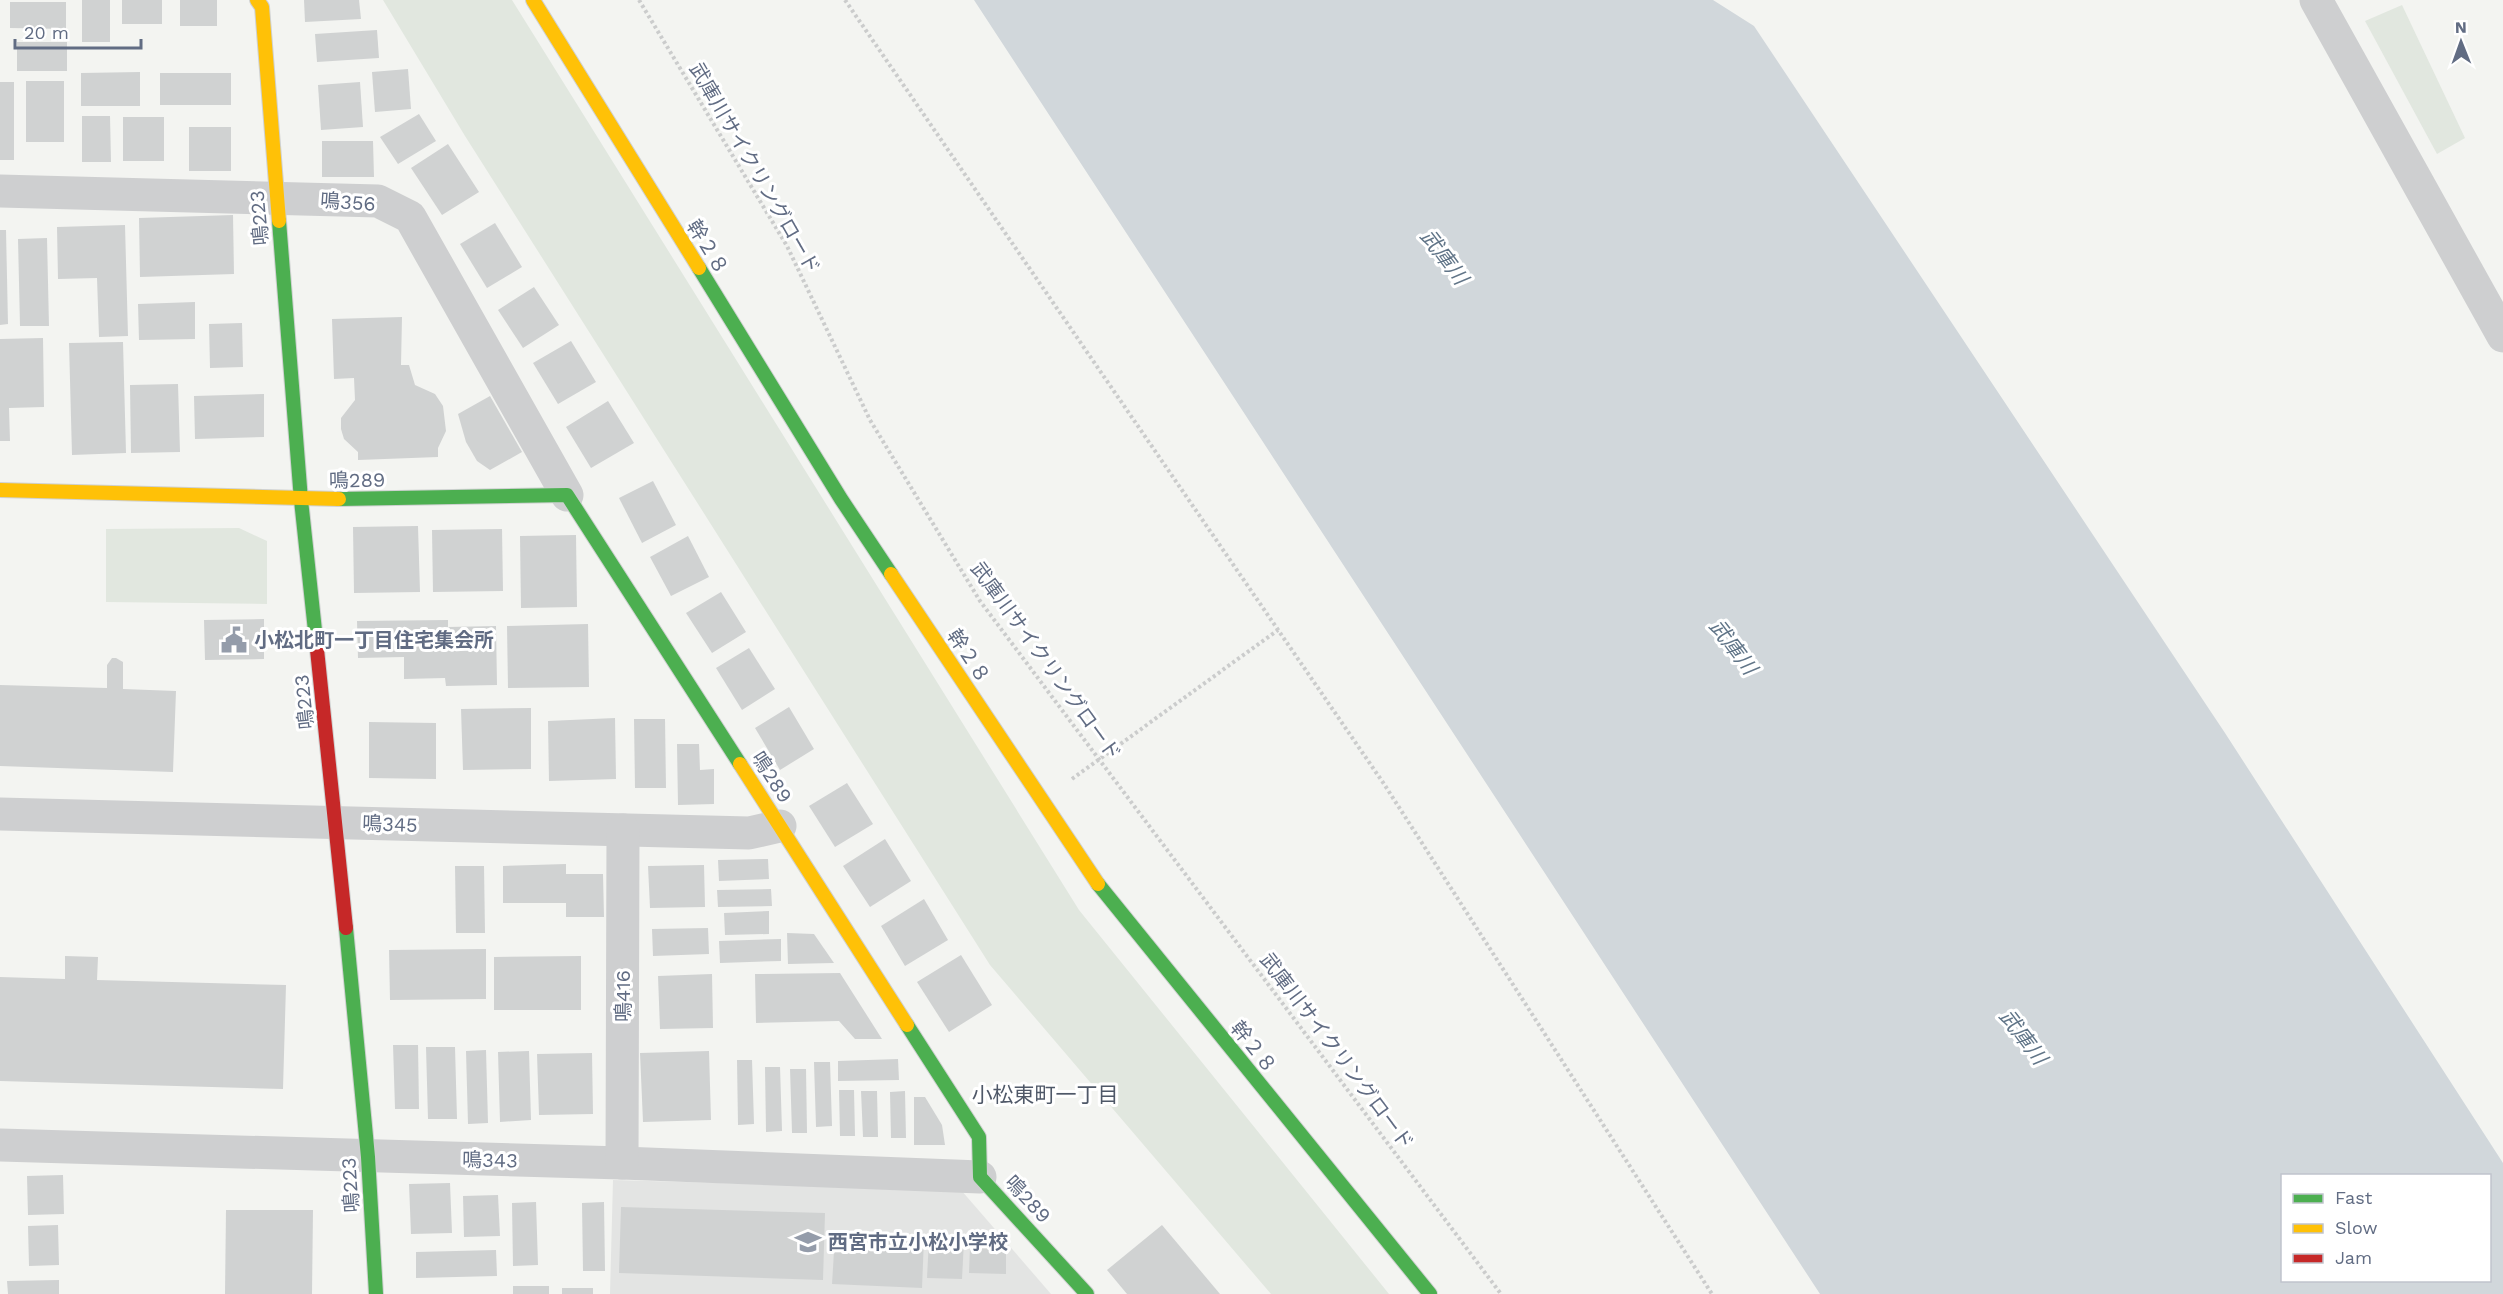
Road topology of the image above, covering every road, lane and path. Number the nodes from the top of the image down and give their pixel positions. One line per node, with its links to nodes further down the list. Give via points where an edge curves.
1 (257, 0): 7 (street, 鳴223, via 262,7)
2 (533, 0): 24 (street, 幹２８, via 841,499 1102,890)
3 (639, 0): 13 (path, 武庫川サイクリングロード, via 787,246 876,430 980,601)
4 (845, 0): 12 (path)
5 (2316, 0): 8 (street)
6 (0, 191): 7 (street, 鳴356)
7 (278, 199): 10 (street, 鳴356, via 378,201 410,217); 11 (street, 鳴223)
8 (2503, 336)
9 (0, 490): 11 (street, 鳴289)
10 (567, 495): 11 (street, 鳴289); 16 (street, 鳴289)
11 (301, 500): 15 (street, 鳴223)
12 (1278, 630): 13 (path); 26 (path, via 1384,784)
13 (1099, 759): 25 (path, 武庫川サイクリングロード)
14 (0, 814): 15 (street, 鳴345)
15 (336, 822): 17 (street, 鳴345); 19 (street, 鳴223)
16 (780, 826): 17 (street, 鳴345, via 749,832); 21 (street, 鳴289, via 980,1137)
17 (623, 830): 20 (street, 鳴416)
18 (0, 1145): 19 (street, 鳴343)
19 (368, 1157): 20 (street, 鳴343); 22 (street, 鳴223)
20 (622, 1163): 21 (street, 鳴343)
21 (980, 1177): 23 (street, 鳴289)
22 (376, 1294)
23 (1087, 1294)
24 (1430, 1294)
25 (1501, 1294)
26 (1712, 1294)

